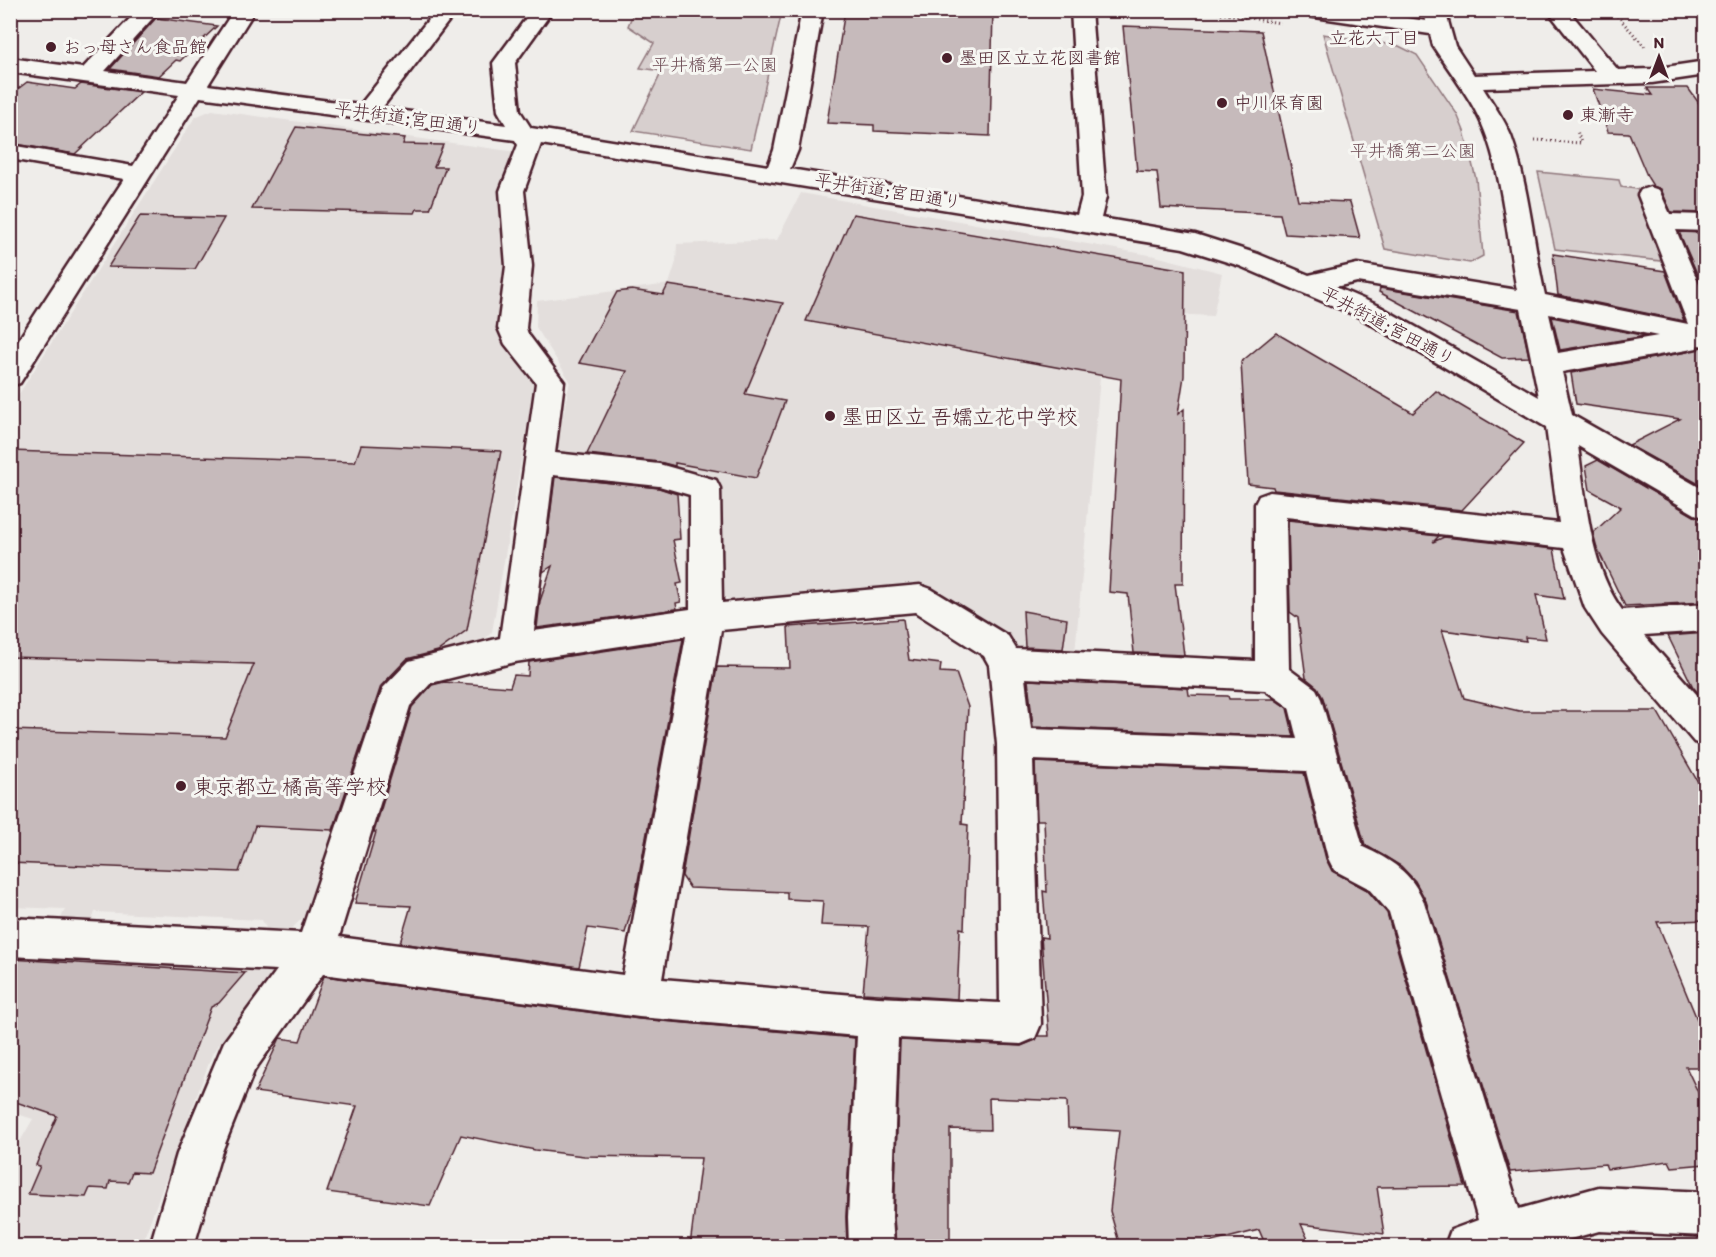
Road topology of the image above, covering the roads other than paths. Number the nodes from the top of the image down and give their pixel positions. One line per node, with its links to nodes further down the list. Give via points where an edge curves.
1 (150, 10): 12 (street)
2 (245, 10): 15 (street)
3 (447, 10): 16 (street)
4 (543, 10): 17 (street, via 504,63 509,111)
5 (813, 10): 19 (street, via 786,150)
6 (1082, 10): 23 (street, via 1094,197)
7 (1308, 10): 9 (street)
8 (1557, 10): 13 (street)
9 (1437, 20): 14 (street, via 1444,46)
10 (10, 66): 12 (street, 平井街道;宮田通り)
11 (1703, 74): 13 (street)
12 (88, 76): 15 (street, 平井街道;宮田通り)
13 (1612, 78): 14 (street)
14 (1468, 82): 26 (street, via 1488,113 1509,170)
15 (194, 90): 16 (street, 平井街道;宮田通り); 20 (street)
16 (367, 112): 17 (street, 平井街道;宮田通り)
17 (523, 134): 19 (street, 平井街道;宮田通り); 31 (street, via 530,145 512,191 519,266 512,328 550,382)
18 (10, 152): 20 (street)
19 (777, 173): 23 (street, 平井街道;宮田通り)
20 (140, 174): 29 (street)
21 (1650, 195): 22 (street)
22 (1661, 220): 24 (street); 27 (street)
23 (1087, 223): 25 (street, 平井街道;宮田通り, via 1186,240)
24 (1706, 223)
25 (1309, 284): 26 (street, via 1357,273); 30 (street, 平井街道;宮田通り, via 1368,311)
26 (1535, 302): 27 (street); 28 (street)
27 (1706, 336): 28 (street)
28 (1547, 365): 30 (street)
29 (10, 376)
30 (1559, 423): 32 (street, 平井街道;宮田通り); 33 (street)
31 (540, 462): 35 (street, via 659,475 705,488); 37 (street)
32 (1706, 506)
33 (1576, 537): 36 (street, via 1596,599); 39 (street, via 1270,504)
34 (1706, 618): 36 (street)
35 (706, 620): 37 (street); 38 (street, via 731,614 920,598 996,646); 45 (street)
36 (1614, 624): 40 (street)
37 (515, 648): 44 (street, via 421,671 395,698)
38 (1006, 663): 39 (street); 41 (street)
39 (1272, 676): 42 (street, via 1304,699)
40 (1706, 731)
41 (1015, 744): 42 (street); 46 (street, via 1021,1024)
42 (1320, 756): 48 (street, via 1347,858 1381,875 1405,902)
43 (10, 937): 44 (street)
44 (314, 953): 45 (street); 49 (street, via 238,1057 199,1154)
45 (639, 997): 46 (street)
46 (878, 1017): 50 (street)
47 (1706, 1214): 48 (street, via 1599,1209)
48 (1486, 1241)
49 (172, 1246)
50 (872, 1246)

